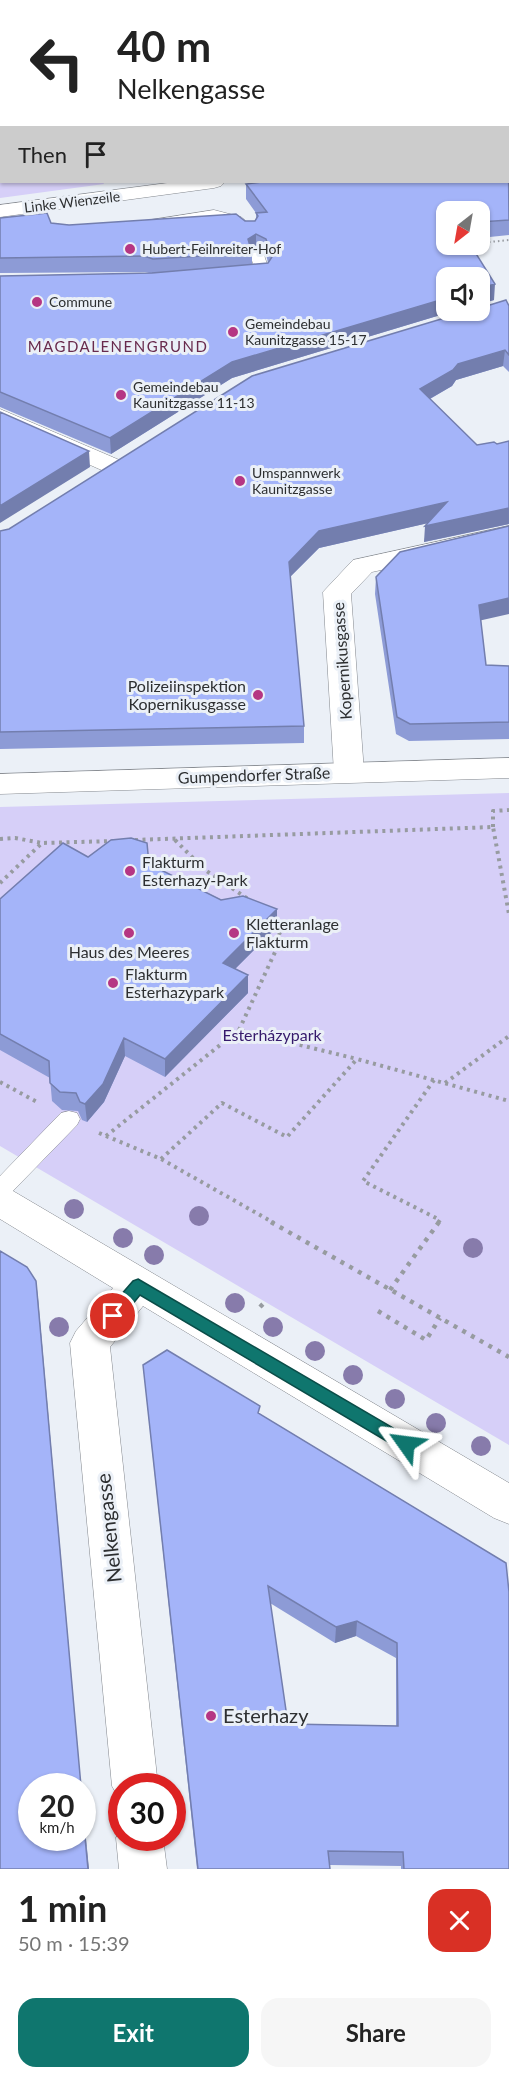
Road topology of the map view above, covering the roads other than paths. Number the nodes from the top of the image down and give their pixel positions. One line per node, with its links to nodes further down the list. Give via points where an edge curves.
1 (207, 183): 2 (street, Linke Wienzeile)
2 (0, 211)
3 (137, 226): 4 (lane, via 211,212 239,221)
4 (250, 231)
5 (257, 255): 6 (lane, via 263,273)
6 (230, 275)
7 (0, 416): 8 (street)
8 (115, 467)
9 (509, 534): 11 (street, Kopernikusgasse, via 363,566 337,592)
10 (509, 768): 11 (street, Gumpendorfer Straße)
11 (349, 772): 12 (street, Gumpendorfer Straße)
12 (0, 784)
13 (69, 1119): 14 (lane)
14 (0, 1190)
15 (0, 1201): 16 (street)
16 (138, 1285): 17 (street); 18 (street, Nelkengasse, via 90,1343)
17 (509, 1505)
18 (134, 1773)
19 (141, 1851): 20 (street)
20 (143, 1869)

